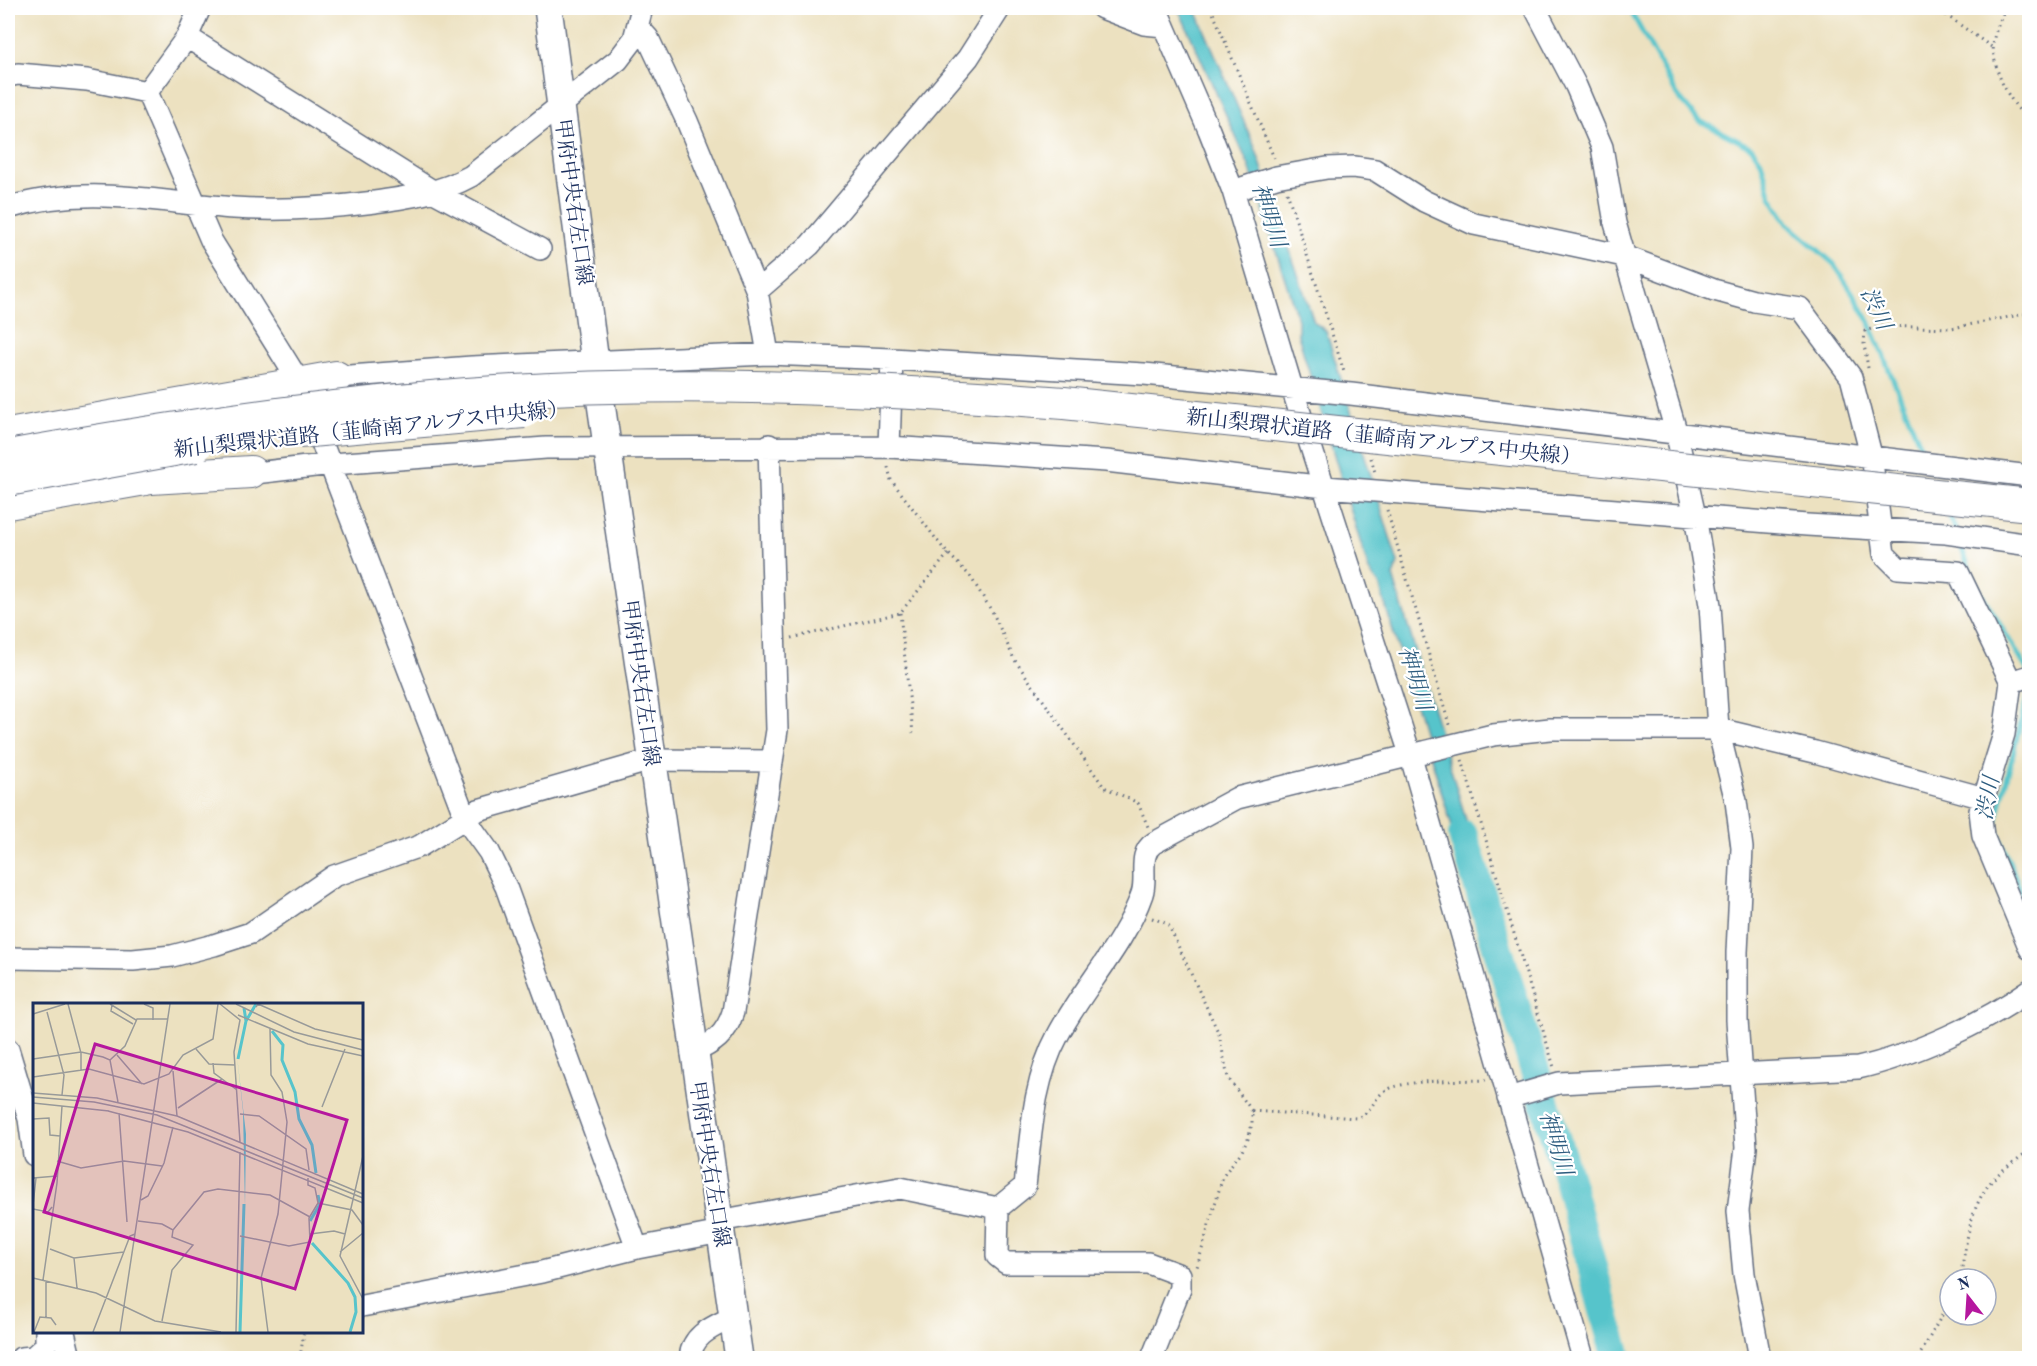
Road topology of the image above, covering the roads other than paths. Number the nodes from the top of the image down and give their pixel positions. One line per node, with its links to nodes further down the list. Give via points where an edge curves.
1 (200, 8): 8 (street)
2 (548, 8): 11 (main road, 甲府中央右左口線)
3 (1000, 8): 18 (street, via 968,58 810,245)
4 (1102, 8): 7 (street, via 1144,24)
5 (1535, 8): 17 (street, via 1576,86 1602,147)
6 (640, 17): 11 (street, via 628,51); 18 (street)
7 (1160, 17): 12 (street)
8 (187, 37): 10 (street); 13 (street)
9 (8, 76): 10 (street, via 87,80)
10 (147, 92): 14 (street)
11 (561, 105): 13 (street, via 471,176); 21 (main road, 甲府中央右左口線)
12 (1237, 190): 17 (street, via 1279,177 1354,167 1375,171 1474,224); 25 (street)
13 (434, 192): 14 (street, via 357,204 275,209); 16 (street)
14 (194, 205): 15 (street, via 121,195 82,195); 23 (street, via 231,275)
15 (8, 208)
16 (540, 249)
17 (1624, 256): 27 (street); 32 (street, via 1714,290 1800,308 1851,377)
18 (757, 291): 19 (street)
19 (768, 354): 20 (street); 21 (street)
20 (892, 359): 25 (street, via 1144,374); 30 (street)
21 (595, 362): 22 (street); 31 (main road, 甲府中央右左口線)
22 (336, 376): 23 (highway)
23 (299, 381): 26 (street, via 134,399); 28 (highway); 34 (street)
24 (736, 388): 33 (highway, 新山梨環状道路（韮崎南アルプス中央線）, bridge, via 615,387 356,404 124,435); 37 (highway, 新山梨環状道路（韮崎南アルプス中央線）, bridge, via 245,438); 40 (highway, 新山梨環状道路（韮崎南アルプス中央線）, bridge, via 957,395 1064,403)
25 (1300, 389): 27 (street); 38 (street)
26 (8, 420)
27 (1676, 431): 32 (street); 41 (street)
28 (8, 435)
29 (769, 445): 30 (street); 31 (street); 49 (street, via 777,730)
30 (890, 447): 38 (street, via 1106,461)
31 (609, 448): 34 (street, via 546,448); 48 (main road, 甲府中央右左口線)
32 (1871, 455): 36 (street); 43 (street)
33 (8, 456)
34 (332, 464): 35 (street); 51 (street)
35 (251, 472): 39 (highway, via 151,478); 42 (street)
36 (2030, 476)
37 (8, 480)
38 (1333, 488): 41 (street); 47 (street)
39 (8, 503)
40 (2030, 505)
41 (1695, 516): 43 (street); 46 (street, via 1710,605)
42 (8, 517)
43 (1879, 529): 44 (street, via 1946,533); 45 (street, via 1884,554 1898,568 1958,572)
44 (2030, 545)
45 (2020, 679): 50 (street)
46 (1718, 729): 47 (street, via 1550,729 1493,735); 50 (street); 59 (street, via 1736,801 1742,848 1737,952)
47 (1414, 756): 60 (street); 62 (street, via 1237,798 1154,843 1145,854 1143,892 1134,911 1058,1035 1045,1064 1035,1103 1025,1186)
48 (652, 760): 49 (street); 51 (street, via 478,810); 57 (main road, 甲府中央右左口線)
49 (772, 761): 57 (street, via 733,1012 728,1029 714,1043)
50 (1984, 798): 52 (street, via 1980,811 1983,836)
51 (466, 820): 54 (street, via 420,846 334,876 251,933 214,945 172,956 133,960); 64 (street, via 489,852 506,886)
52 (2026, 923): 53 (street)
53 (2030, 949)
54 (8, 958)
55 (2030, 990): 59 (street, via 2006,1007 1892,1060 1858,1068)
56 (8, 1049): 58 (street)
57 (693, 1053): 63 (main road, 甲府中央右左口線)
58 (11, 1071): 61 (street, via 29,1119)
59 (1741, 1072): 60 (street, via 1557,1083); 75 (street, via 1746,1148 1738,1212 1744,1274)
60 (1510, 1091): 74 (street)
61 (33, 1148)
62 (998, 1208): 63 (street, via 900,1188); 73 (street, via 997,1256 1006,1263 1148,1263 1179,1275 1180,1288)
63 (720, 1226): 64 (street); 66 (main road, 甲府中央右左口線)
64 (638, 1248): 65 (street, via 542,1272)
65 (363, 1306)
66 (733, 1317): 71 (street, via 704,1331 691,1346); 72 (main road, 甲府中央右左口線)
67 (46, 1333): 69 (street, via 46,1345 33,1358)
68 (64, 1333): 70 (street)
69 (21, 1359)
70 (70, 1359)
71 (690, 1359)
72 (739, 1359)
73 (1152, 1359)
74 (1583, 1359)
75 (1760, 1359)

